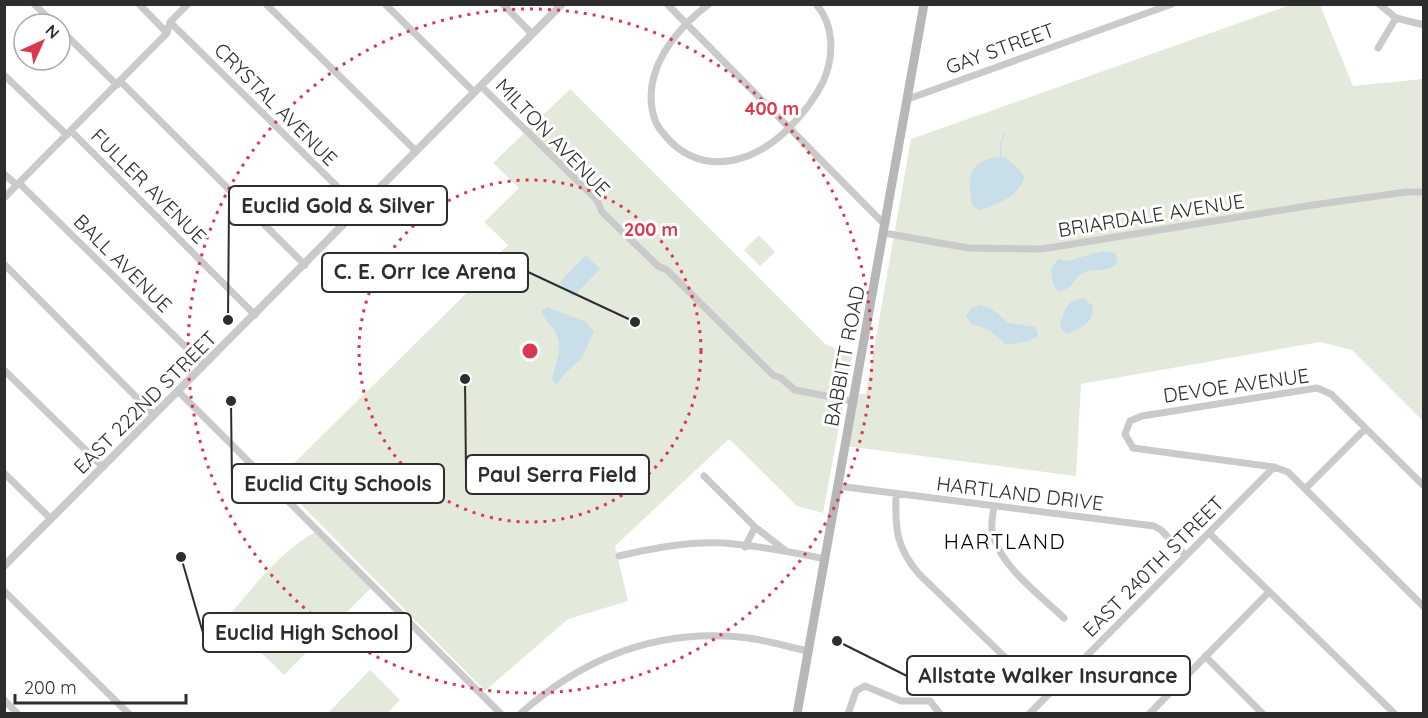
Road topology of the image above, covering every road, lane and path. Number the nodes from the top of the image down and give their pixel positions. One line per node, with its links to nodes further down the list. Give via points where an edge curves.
1 (139, 4): 17 (street)
2 (188, 4): 14 (street)
3 (266, 4): 27 (street)
4 (386, 4): 23 (street, MILTON AVENUE)
5 (503, 4): 18 (street)
6 (562, 4): 18 (street, EAST 222ND STREET)
7 (667, 4): 15 (street)
8 (710, 4): 15 (street)
9 (816, 4): 25 (street, via 828,26 832,50 816,96)
10 (924, 4): 24 (main road, BABBITT ROAD)
11 (1172, 4): 24 (street, GAY STREET)
12 (1379, 4): 13 (street)
13 (1396, 18): 16 (street); 20 (street)
14 (170, 22): 17 (street); 32 (street, CRYSTAL AVENUE)
15 (686, 24): 25 (street); 25 (street, via 659,61 653,81 651,104 655,122 667,138 686,155 728,162 773,143)
16 (1424, 25)
17 (167, 33): 22 (street)
18 (532, 34): 23 (street, EAST 222ND STREET)
19 (72, 40): 22 (street)
20 (1378, 48)
21 (4, 75): 26 (street, FULLER AVENUE)
22 (119, 83): 26 (street); 35 (street)
23 (478, 89): 27 (street, EAST 222ND STREET); 40 (street, MILTON AVENUE, via 597,200 602,212 773,375 795,390)
24 (908, 99): 33 (main road, BABBITT ROAD)
25 (789, 127): 33 (street)
26 (69, 134): 29 (street); 36 (street, FULLER AVENUE)
27 (416, 151): 32 (street, EAST 222ND STREET)
28 (4, 174): 29 (street, BALL AVENUE)
29 (18, 184): 31 (street); 37 (street, BALL AVENUE)
30 (1424, 192): 33 (street, BRIARDALE AVENUE, via 1042,249 968,248)
31 (4, 198)
32 (360, 209): 35 (street, EAST 222ND STREET)
33 (885, 229): 40 (main road, BABBITT ROAD)
34 (4, 264): 41 (street)
35 (305, 265): 36 (street, EAST 222ND STREET)
36 (255, 315): 37 (street, EAST 222ND STREET)
37 (204, 366): 39 (street, EAST 222ND STREET)
38 (4, 370): 43 (street)
39 (178, 391): 41 (street, EAST 222ND STREET); 71 (street)
40 (852, 401): 47 (main road, BABBITT ROAD)
41 (154, 416): 43 (street, EAST 222ND STREET)
42 (1365, 429): 44 (street, DEVOE AVENUE, via 1331,394 1317,388 1134,418 1126,428 1133,448); 48 (street, DEVOE AVENUE); 49 (street)
43 (103, 467): 52 (street, EAST 222ND STREET)
44 (1274, 467): 49 (street, via 1288,472); 54 (street, EAST 240TH STREET)
45 (4, 473): 52 (street)
46 (704, 476): 53 (street)
47 (838, 486): 50 (street, HARTLAND DRIVE); 59 (main road, BABBITT ROAD)
48 (1424, 486)
49 (1305, 489): 63 (street)
50 (896, 495): 51 (street, HARTLAND DRIVE); 67 (street, via 896,533 909,562 1015,667)
51 (994, 507): 57 (street, HARTLAND DRIVE, via 1154,526); 64 (street, via 992,529 1006,561)
52 (51, 519): 60 (street, EAST 222ND STREET)
53 (755, 527): 55 (street); 56 (street)
54 (1209, 533): 57 (street, EAST 240TH STREET); 62 (street)
55 (745, 547): 56 (street); 58 (street, via 687,544)
56 (788, 552): 59 (street)
57 (1186, 555): 67 (street, EAST 240TH STREET)
58 (619, 556)
59 (825, 559): 65 (main road, BABBITT ROAD)
60 (4, 566)
61 (4, 591): 70 (street)
62 (1269, 592): 66 (street); 79 (street)
63 (1424, 607)
64 (1064, 618)
65 (808, 651): 72 (street, via 726,636 682,637 633,646 568,675); 73 (main road, BABBITT ROAD)
66 (1205, 656): 77 (street); 78 (street)
67 (1049, 694): 76 (street, EAST 240TH STREET)
68 (4, 700): 69 (street)
69 (18, 714)
70 (129, 714)
71 (501, 714)
72 (520, 714)
73 (797, 714)
74 (848, 714): 75 (street, via 856,691 865,686 901,701 930,701)
75 (940, 714)
76 (1029, 714)
77 (1149, 714)
78 (1263, 714)
79 (1395, 714)

